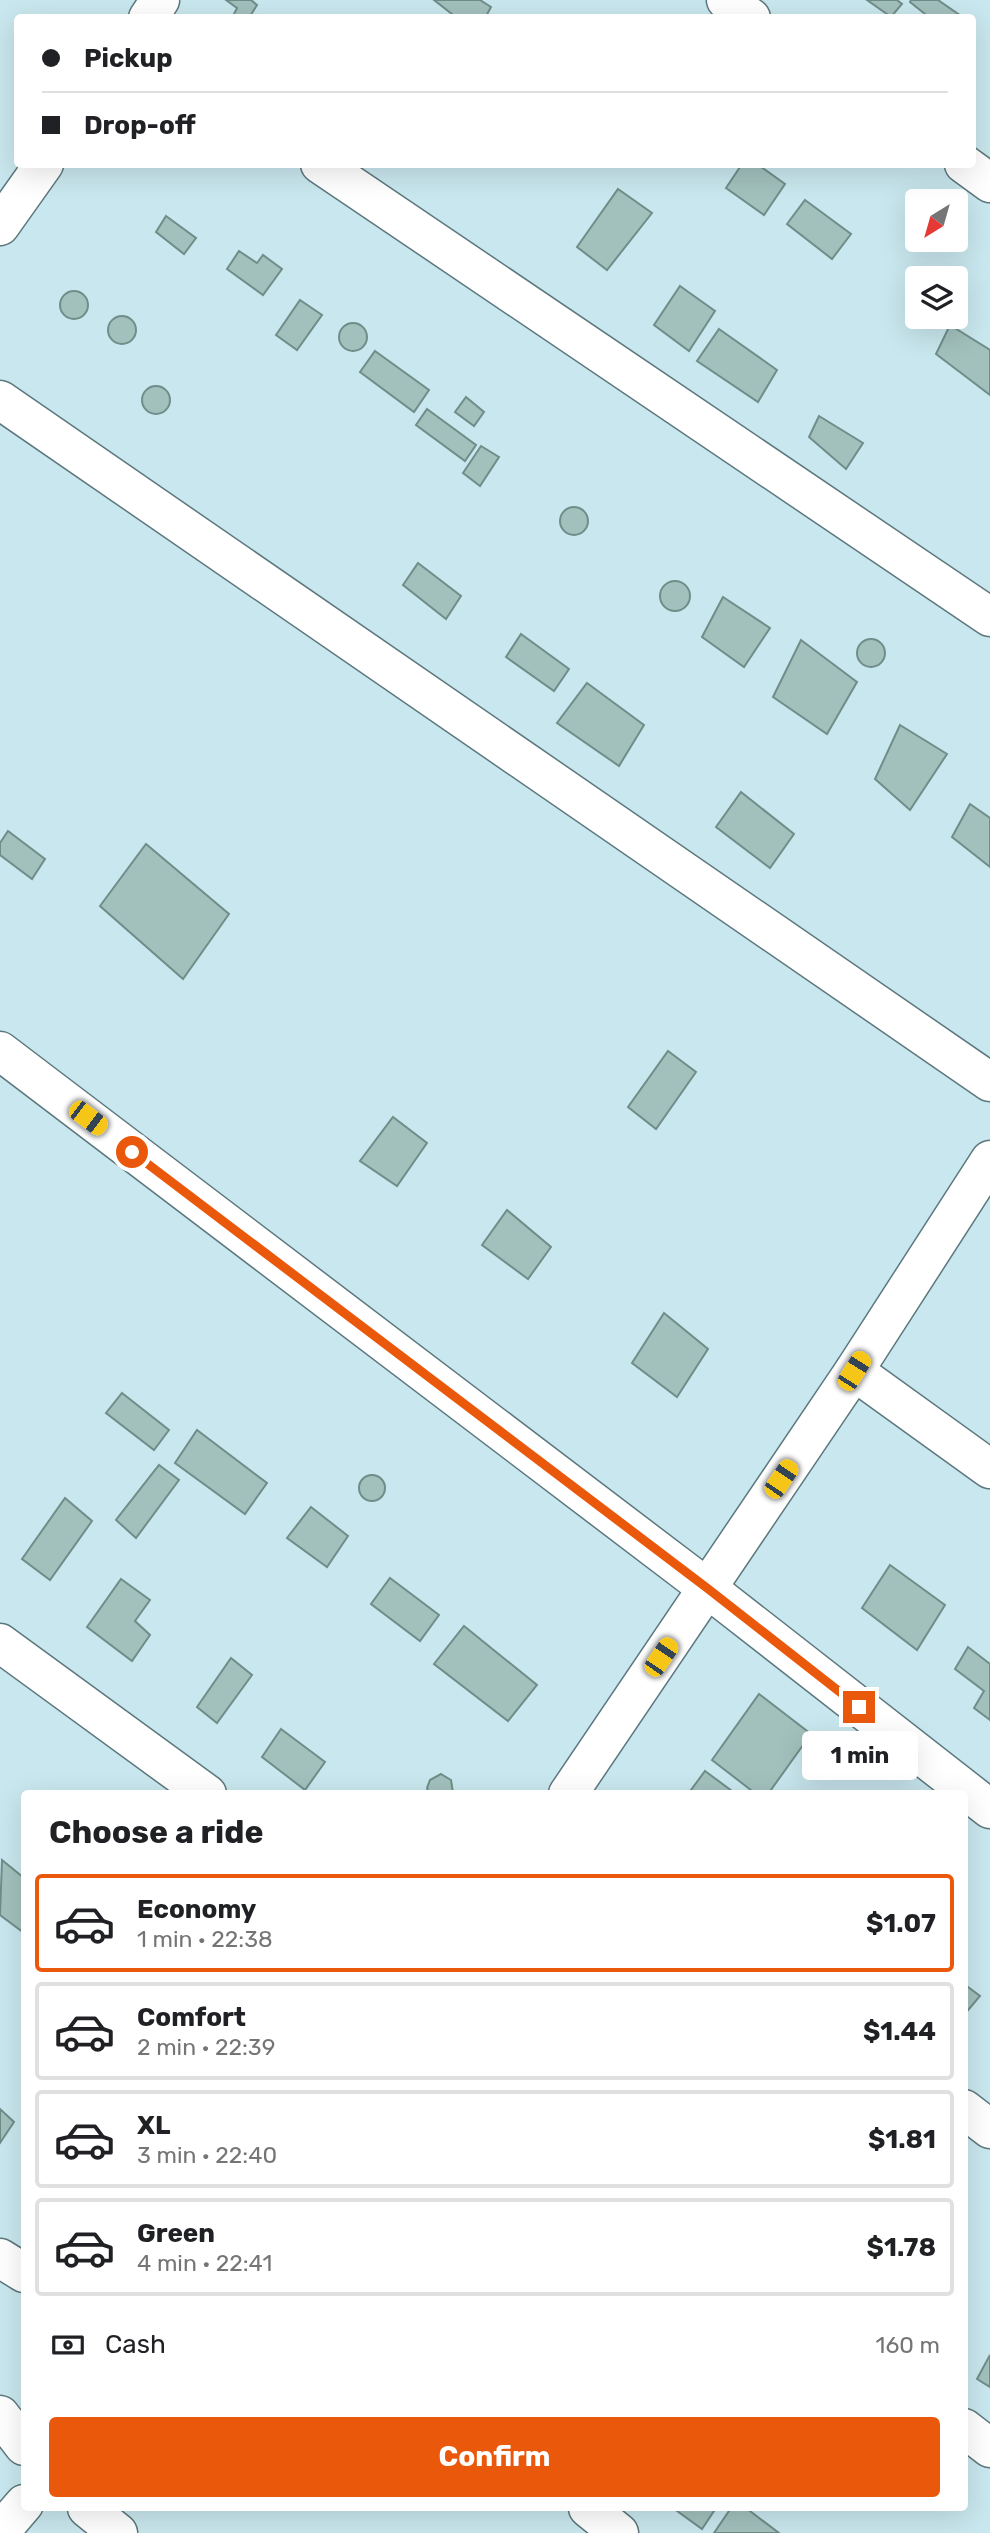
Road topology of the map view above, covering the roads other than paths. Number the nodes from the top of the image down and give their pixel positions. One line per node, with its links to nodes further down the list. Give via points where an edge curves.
1 (726, 0): 2 (street)
2 (745, 14)
3 (41, 168): 7 (street)
4 (326, 168): 9 (street)
5 (969, 168): 6 (street)
6 (990, 183)
7 (0, 226)
8 (0, 400): 11 (street)
9 (990, 617)
10 (0, 1051): 15 (street)
11 (990, 1082)
12 (986, 1174): 13 (street)
13 (854, 1371): 14 (street); 15 (street)
14 (990, 1469)
15 (707, 1588): 18 (street); 19 (street)
16 (0, 1643): 17 (street)
17 (202, 1790)
18 (571, 1790)
19 (966, 1790)
20 (968, 1792): 21 (street)
21 (990, 1809)
22 (968, 2112): 23 (street)
23 (990, 2129)
24 (0, 2258): 25 (street)
25 (21, 2271)
26 (0, 2415): 28 (street)
27 (968, 2431): 29 (street)
28 (21, 2442)
29 (990, 2448)
30 (21, 2508): 33 (street)
31 (91, 2511): 34 (street)
32 (592, 2511): 35 (street)
33 (0, 2532)
34 (118, 2533)
35 (619, 2533)

